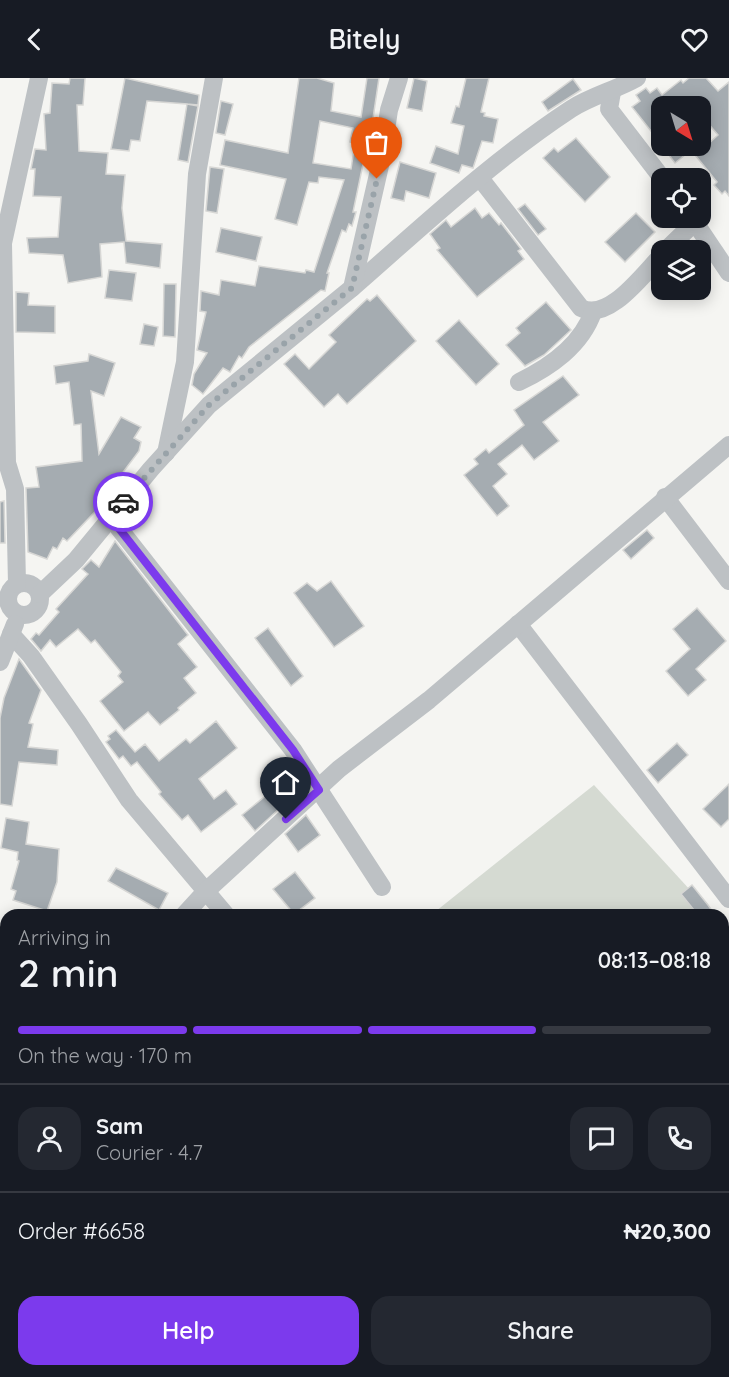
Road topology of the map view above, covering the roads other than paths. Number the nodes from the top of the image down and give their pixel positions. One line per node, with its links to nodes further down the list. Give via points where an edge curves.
1 (39, 78): 11 (street)
2 (214, 78): 18 (street, via 197,174 185,363)
3 (399, 78): 14 (street)
4 (637, 78): 5 (street)
5 (612, 92): 6 (street, via 609,109); 7 (street, via 574,107)
6 (654, 168)
7 (480, 178): 14 (street); 15 (street, via 581,308)
8 (687, 228): 10 (street)
9 (699, 228): 13 (street)
10 (675, 240)
11 (2, 241): 22 (street, via 7,463 15,489)
12 (651, 266): 15 (street, via 609,308)
13 (729, 273)
14 (352, 288): 18 (street, via 209,405)
15 (593, 312): 16 (street, via 581,336 549,367)
16 (519, 382)
17 (729, 445): 19 (street)
18 (166, 453): 20 (street)
19 (665, 497): 21 (street); 25 (street)
20 (110, 517): 23 (street, via 62,576); 28 (street, via 293,750)
21 (729, 581)
22 (17, 584): 23 (street, via 28,583); 24 (street, via 7,597 10,608)
23 (39, 594): 24 (street, via 35,610)
24 (19, 614): 26 (street)
25 (518, 624): 28 (street, via 429,700 339,769); 31 (street)
26 (11, 634): 27 (street); 30 (street, via 31,656 129,801)
27 (0, 662)
28 (319, 790): 29 (street); 30 (street)
29 (382, 887)
30 (205, 892): 32 (street); 33 (street)
31 (729, 899)
32 (189, 909)
33 (221, 909)

